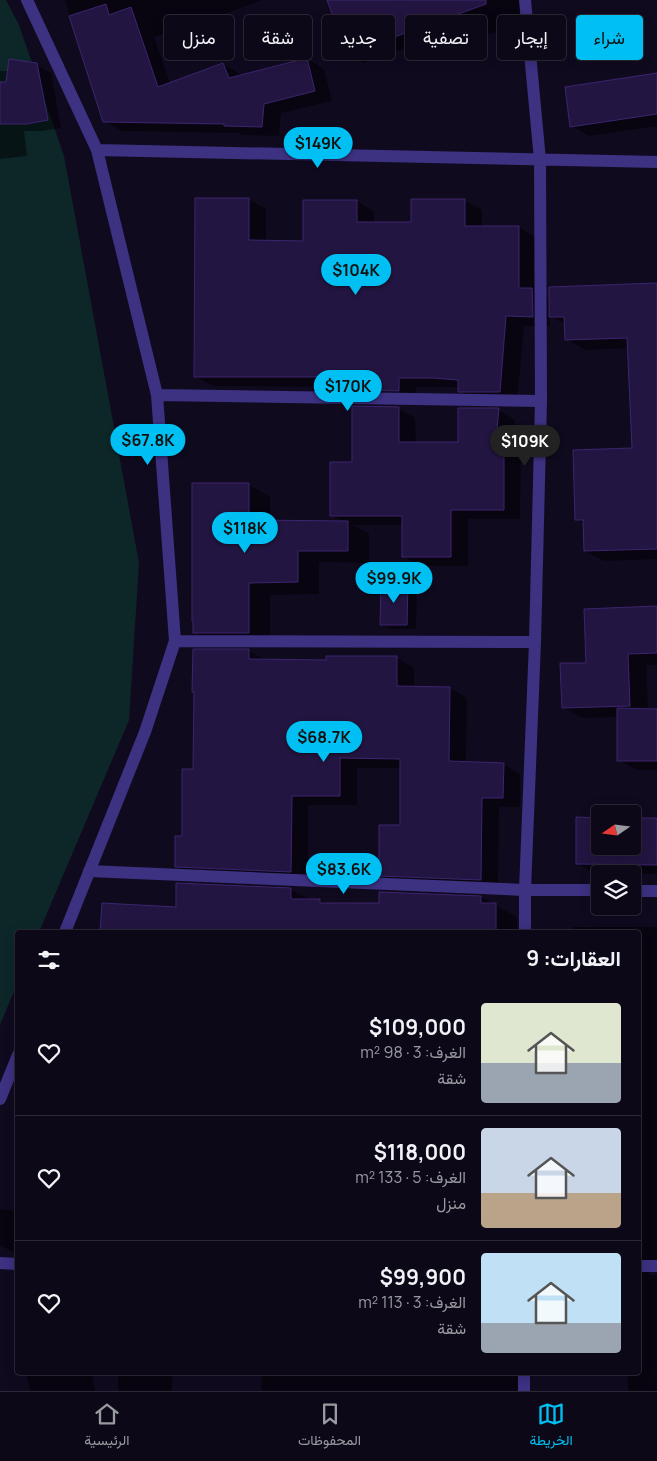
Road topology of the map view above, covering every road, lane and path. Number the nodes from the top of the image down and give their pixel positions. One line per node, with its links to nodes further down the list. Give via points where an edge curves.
1 (27, 0): 3 (street)
2 (525, 0): 4 (street)
3 (96, 150): 4 (street); 6 (street)
4 (540, 160): 5 (street); 7 (street)
5 (657, 162)
6 (156, 395): 7 (street); 8 (street)
7 (541, 401): 9 (street)
8 (175, 641): 9 (street); 10 (street, via 145,732)
9 (535, 642): 11 (street)
10 (89, 870): 11 (street); 15 (street)
11 (525, 890): 12 (street); 16 (street)
12 (591, 890)
13 (641, 891): 14 (street)
14 (657, 891)
15 (67, 930)
16 (526, 930)
17 (15, 1062): 18 (street)
18 (0, 1099)
19 (0, 1262): 20 (street)
20 (15, 1264)
21 (641, 1266): 22 (street)
22 (657, 1266)
23 (524, 1375): 24 (street)
24 (524, 1391)

